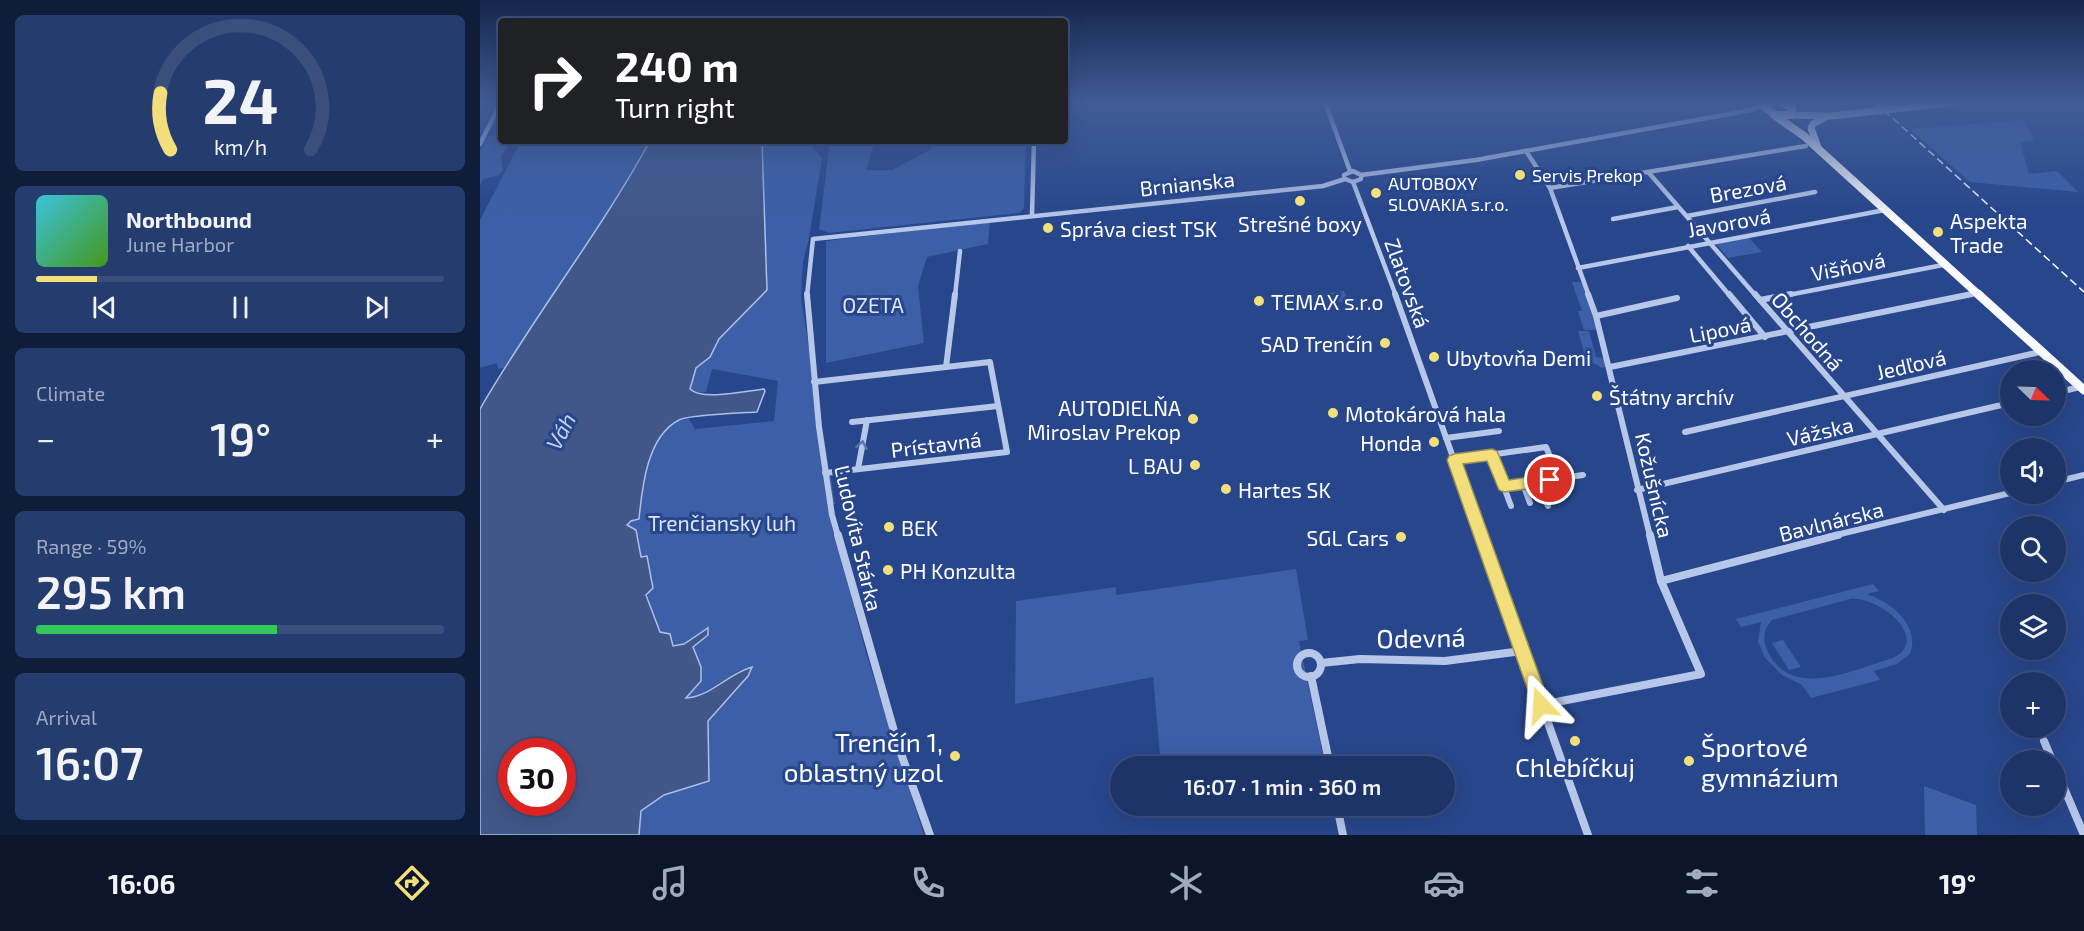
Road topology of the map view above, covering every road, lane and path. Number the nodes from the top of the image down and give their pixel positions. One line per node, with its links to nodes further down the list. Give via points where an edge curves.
1 (1341, 141): 9 (street)
2 (1581, 141): 8 (street)
3 (1809, 141): 7 (main road)
4 (1816, 141): 7 (street)
5 (1034, 144): 18 (street)
6 (1806, 146): 10 (street)
7 (1819, 150): 17 (main road)
8 (1526, 151): 11 (street); 14 (street, Kožušnícka)
9 (1350, 171): 11 (street); 12 (street)
10 (1648, 173): 14 (street); 16 (street, Obchodná)
11 (1361, 175): 13 (street, via 1359,181)
12 (1345, 179): 13 (street); 18 (street, Brnianska, via 1323,186)
13 (1353, 182): 47 (street, Zlatovská)
14 (1550, 188): 26 (street, Kožušnícka)
15 (1815, 192): 19 (street, Brezová)
16 (1678, 207): 19 (street, Obchodná); 20 (street)
17 (1885, 210): 22 (street, Javorová); 25 (main road)
18 (1032, 215): 21 (street, Brnianska)
19 (1687, 216): 22 (street, Obchodná)
20 (1613, 219)
21 (813, 239): 36 (street, Ľudovíta Stárka, via 806,292)
22 (1710, 242): 23 (street, Javorová); 29 (street, Obchodná)
23 (1688, 246): 26 (street, Javorová); 32 (street, Obchodná)
24 (960, 251): 34 (street)
25 (1943, 265): 27 (main road); 29 (street, Višňová)
26 (1578, 268): 30 (street, Kožušnícka)
27 (1977, 293): 31 (street, Lipová); 33 (main road)
28 (1677, 298): 30 (street)
29 (1760, 300): 31 (street, Obchodná)
30 (1596, 316): 35 (street, Kožušnícka)
31 (1787, 331): 32 (street, Lipová); 39 (street, Obchodná)
32 (1765, 337): 35 (street, Lipová)
33 (2040, 352): 37 (main road); 39 (street, Jedľová)
34 (946, 367): 36 (street, Prístavná); 41 (street, Prístavná, via 990,362)
35 (1610, 367): 59 (street, Kožušnícka)
36 (814, 382): 51 (street, Ľudovíta Stárka)
37 (2082, 389): 38 (street)
38 (2066, 391)
39 (1843, 396): 45 (street, Jedľová); 46 (street, Obchodná)
40 (2000, 405): 46 (street, Vážska)
41 (998, 406): 42 (street, Prístavná); 50 (street, Prístavná, via 1007,452)
42 (867, 420): 43 (street, Prístavná); 50 (street, Prístavná, one-way to 42)
43 (852, 422)
44 (1499, 431): 47 (street)
45 (1685, 432)
46 (1876, 435): 59 (street, Vážska); 64 (street, Obchodná)
47 (1446, 438): 49 (street, Zlatovská)
48 (1492, 455): 49 (street); 54 (street, via 1546,447); 58 (street)
49 (1454, 460): 66 (street, Zlatovská)
50 (858, 470): 51 (street, Prístavná)
51 (825, 473): 75 (street, Ľudovíta Stárka, via 838,539 898,745)
52 (1583, 475): 54 (street)
53 (2084, 475): 55 (street)
54 (1559, 478): 56 (street)
55 (2066, 479)
56 (1539, 481): 57 (street); 63 (street)
57 (1523, 484): 58 (street); 61 (street)
58 (1504, 486): 62 (street)
59 (1637, 490): 65 (street, Kožušnícka)
60 (2000, 496): 64 (street, Bavlnárska)
61 (1530, 503)
62 (1511, 506)
63 (1548, 506)
64 (1944, 510): 65 (street, Bavlnárska)
65 (1661, 581): 69 (street, Kožušnícka, via 1701,674)
66 (1522, 651): 67 (street, Odevná, via 1445,661 1360,659); 69 (street, Zlatovská)
67 (1321, 663): 68 (street, via 1318,673); 68 (street, via 1310,653 1300,657 1298,670)
68 (1311, 676): 72 (street)
69 (1541, 705): 77 (street, Zlatovská)
70 (2044, 741): 71 (street)
71 (2048, 750)
72 (1328, 756)
73 (2066, 793): 78 (street)
74 (1339, 816): 76 (street)
75 (930, 835)
76 (1343, 835)
77 (1588, 835)
78 (2084, 835)

